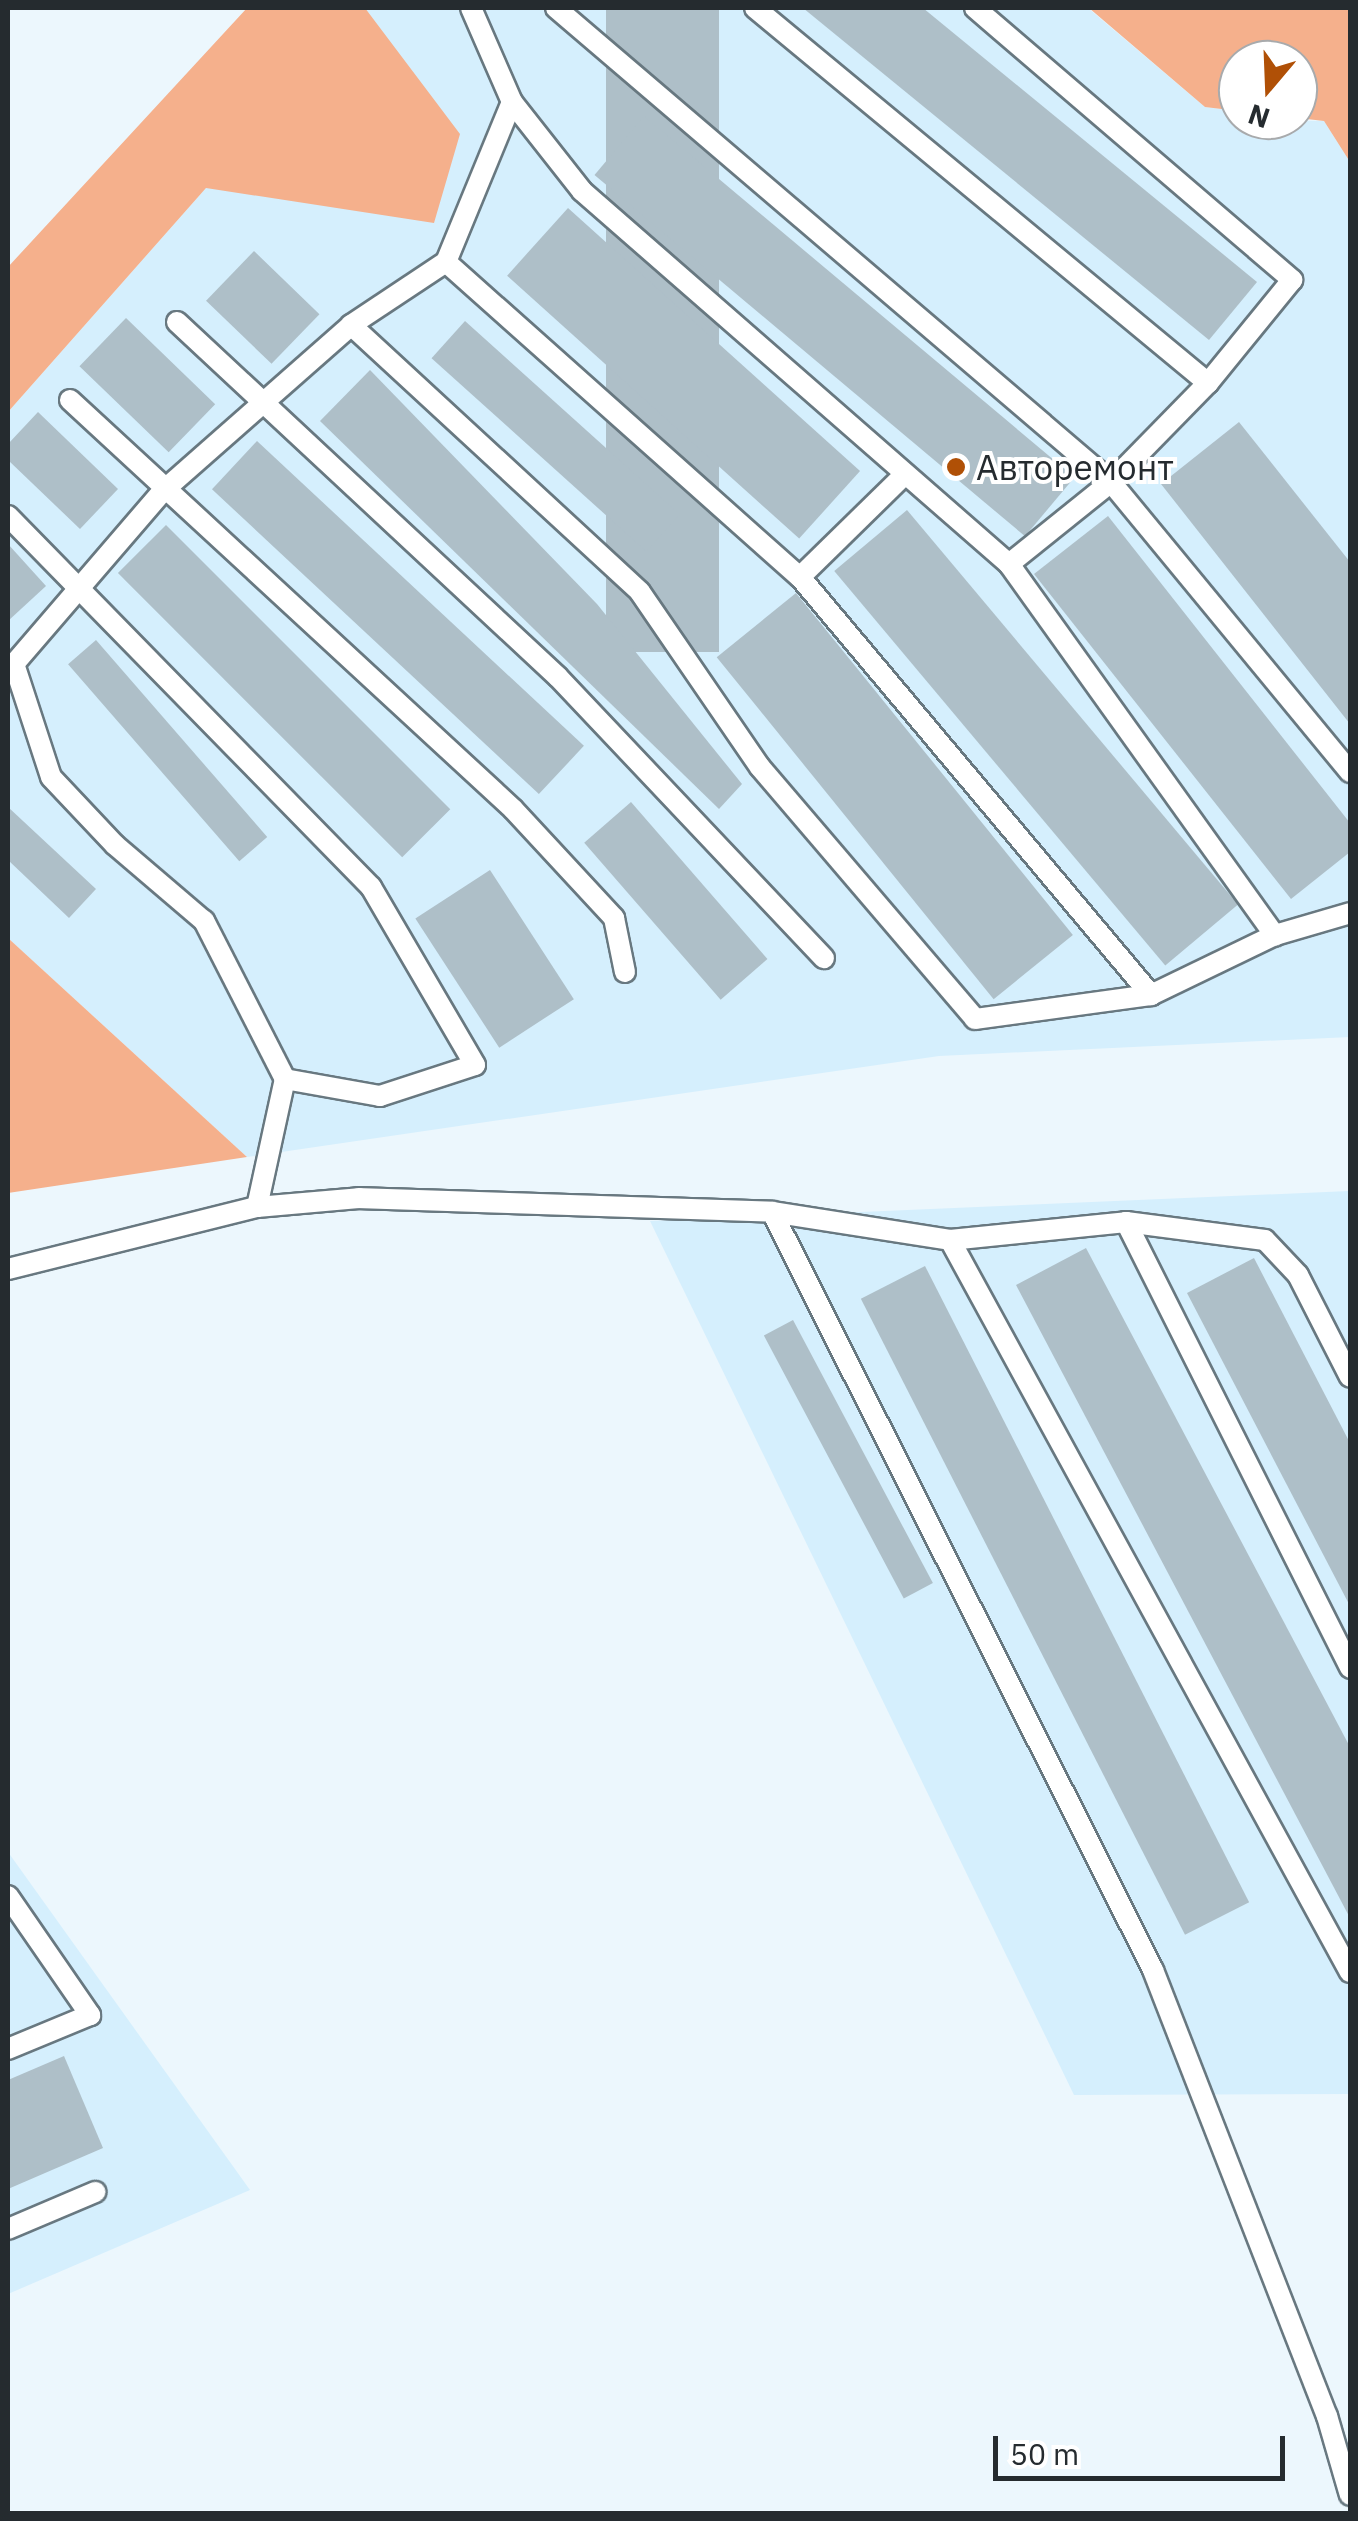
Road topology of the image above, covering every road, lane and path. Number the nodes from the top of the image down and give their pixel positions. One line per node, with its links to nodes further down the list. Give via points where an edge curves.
1 (471, 8): 5 (lane)
2 (556, 8): 13 (lane)
3 (755, 8): 9 (lane)
4 (975, 8): 9 (lane, via 1292,280)
5 (512, 102): 6 (lane); 12 (lane, via 582,192)
6 (446, 262): 8 (lane); 17 (lane)
7 (178, 322): 11 (lane)
8 (351, 324): 11 (lane); 25 (lane, via 640,592 760,767 975,1020)
9 (1208, 382): 13 (lane)
10 (70, 400): 14 (lane)
11 (260, 404): 14 (lane); 23 (lane, via 558,677)
12 (905, 474): 16 (lane); 17 (lane)
13 (1111, 482): 16 (lane); 20 (lane)
14 (162, 491): 18 (lane); 24 (lane, via 513,809 614,918)
15 (8, 516): 18 (lane)
16 (1009, 564): 22 (lane)
17 (800, 576): 25 (lane)
18 (79, 593): 19 (lane); 26 (lane, via 371,888 476,1064 380,1096)
19 (11, 662): 26 (lane, via 51,777 115,845 204,922)
20 (1350, 772)
21 (1350, 912): 22 (lane)
22 (1275, 934): 25 (lane)
23 (824, 958)
24 (625, 972)
25 (1151, 994)
26 (284, 1079): 27 (lane)
27 (257, 1207): 28 (lane, via 359,1198); 31 (lane)
28 (772, 1212): 30 (lane); 39 (lane, via 1152,1970 1327,2416)
29 (1126, 1222): 30 (lane); 32 (lane, via 1265,1240 1298,1275); 33 (lane)
30 (950, 1240): 35 (lane)
31 (8, 1269)
32 (1350, 1377)
33 (1350, 1668)
34 (10, 1905): 36 (lane, via 90,2015)
35 (1350, 1972)
36 (8, 2049)
37 (96, 2192): 38 (lane)
38 (8, 2229)
39 (1350, 2495)

